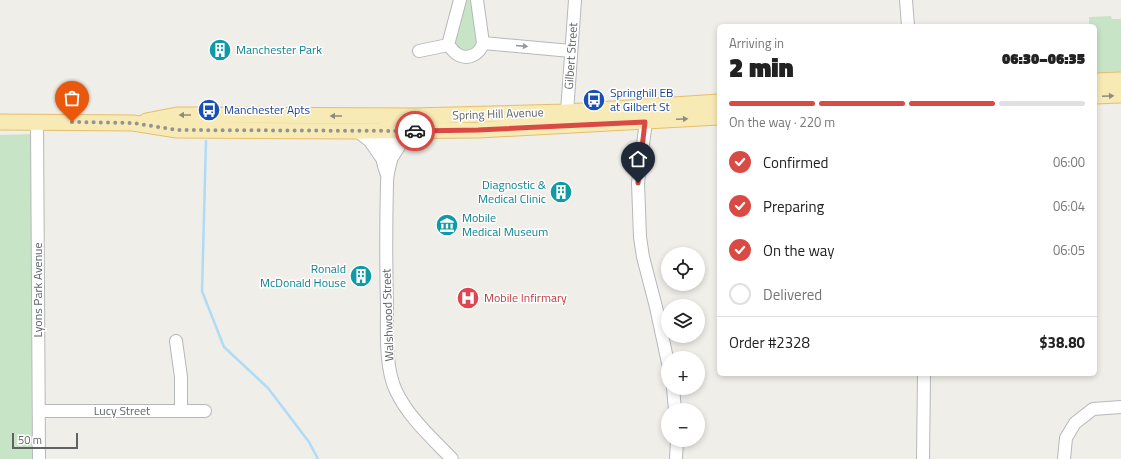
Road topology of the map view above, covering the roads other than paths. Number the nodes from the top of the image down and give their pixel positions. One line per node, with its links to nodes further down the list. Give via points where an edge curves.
1 (460, 0): 7 (street)
2 (477, 0): 6 (street)
3 (575, 0): 9 (street, Gilbert Street)
4 (906, 0): 5 (street)
5 (908, 24)
6 (483, 43): 7 (street, via 478,53 464,57); 9 (street, one-way to 9)
7 (448, 45): 8 (street)
8 (419, 51)
9 (571, 51): 15 (street, Gilbert Street)
10 (1121, 80): 11 (main road)
11 (1097, 81)
12 (1121, 95): 13 (main road, one-way to 12)
13 (1097, 96)
14 (717, 102): 16 (main road, Spring Hill Avenue)
15 (567, 112): 16 (main road, Spring Hill Avenue); 17 (main road, Spring Hill Avenue)
16 (645, 114): 18 (main road, Spring Hill Avenue, one-way to 18); 24 (main road, Spring Hill Avenue, via 549,127); 27 (street, via 638,183 640,237)
17 (387, 116): 21 (main road, Spring Hill Avenue, one-way to 21, via 177,115); 23 (street, Walshwood Street)
18 (717, 117)
19 (37, 121): 20 (main road, Spring Hill Avenue); 21 (main road, Spring Hill Avenue); 31 (street, Lyons Park Avenue)
20 (0, 122)
21 (133, 123): 22 (main road, Spring Hill Avenue, via 177,130)
22 (357, 131): 23 (main road, Spring Hill Avenue); 25 (street)
23 (387, 131): 24 (main road, Spring Hill Avenue); 25 (street, Walshwood Street, via 392,140)
24 (417, 131): 25 (street, Walshwood Street)
25 (387, 157): 35 (street, Walshwood Street, via 387,328 392,377 396,390 412,416)
26 (176, 341): 32 (street, via 181,377)
27 (665, 351)
28 (924, 376): 37 (street)
29 (1121, 407): 38 (street, via 1093,409 1075,423 1066,438)
30 (205, 410): 32 (street, Lucy Street)
31 (39, 411): 32 (street, Lucy Street); 34 (street, Lyons Park Avenue)
32 (181, 411)
33 (677, 447): 36 (street)
34 (39, 459)
35 (452, 459)
36 (676, 459)
37 (923, 459)
38 (1064, 459)

